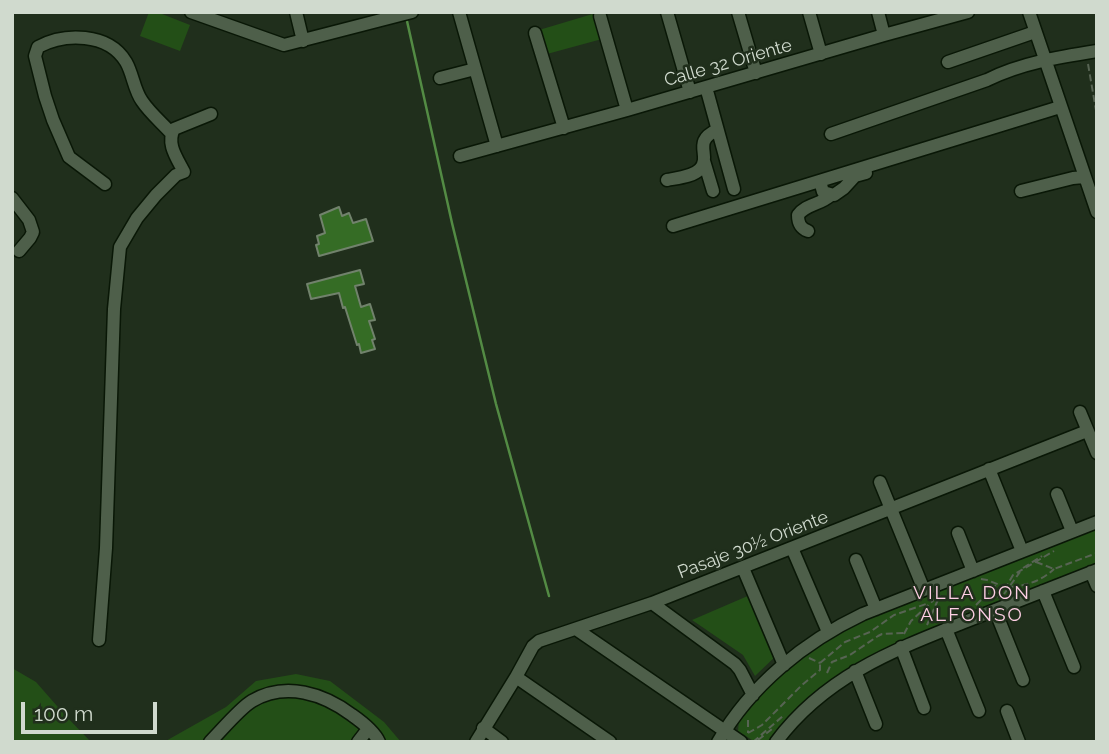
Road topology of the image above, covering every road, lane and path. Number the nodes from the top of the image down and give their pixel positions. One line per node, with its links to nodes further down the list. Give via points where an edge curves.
1 (191, 12): 17 (street, via 279,44)
2 (296, 12): 17 (street)
3 (412, 12): 13 (street)
4 (459, 12): 22 (street)
5 (667, 12): 26 (street)
6 (738, 12): 23 (street)
7 (809, 12): 19 (street)
8 (878, 12): 16 (street)
9 (968, 12): 11 (street, Calle 32 Oriente)
10 (1029, 12): 14 (street)
11 (948, 15): 16 (street, Calle 32 Oriente)
12 (600, 16): 28 (street)
13 (368, 18): 17 (street)
14 (1035, 32): 20 (street); 21 (street)
15 (535, 33): 31 (street)
16 (884, 35): 19 (street, Calle 32 Oriente)
17 (303, 41)
18 (1091, 52): 20 (street); 30 (path)
19 (821, 54): 23 (street, Calle 32 Oriente)
20 (1044, 59): 27 (street); 34 (street)
21 (948, 62)
22 (475, 69): 24 (street); 36 (street)
23 (756, 73): 25 (street, Calle 32 Oriente)
24 (440, 78)
25 (706, 87): 26 (street, Calle 32 Oriente); 32 (street)
26 (690, 92): 28 (street, Calle 32 Oriente)
27 (1060, 107): 35 (street); 39 (street)
28 (627, 110): 31 (street, Calle 32 Oriente)
29 (211, 114): 33 (street)
30 (1097, 116)
31 (564, 128): 36 (street, Calle 32 Oriente)
32 (717, 130): 38 (street, via 704,141); 43 (street)
33 (171, 134): 42 (street, via 140,100 122,57 104,43 83,37 38,47 35,56 45,96 69,157); 87 (street, via 184,172 156,195 120,247)
34 (831, 134)
35 (944, 143): 41 (street); 46 (street, via 939,151 855,176)
36 (497, 146): 37 (street, Calle 32 Oriente)
37 (460, 156)
38 (704, 161): 40 (street, via 690,175); 44 (street)
39 (1084, 177): 45 (street); 48 (street)
40 (667, 180)
41 (820, 181): 46 (street, via 823,192); 49 (street)
42 (105, 184)
43 (734, 189)
44 (713, 191)
45 (1021, 191)
46 (831, 195): 50 (street, via 798,215 799,224)
47 (12, 198): 51 (street, via 33,232)
48 (1097, 212)
49 (673, 226)
50 (808, 231)
51 (19, 251)
52 (1080, 412): 53 (street)
53 (1087, 430): 54 (street); 55 (street, Pasaje 30½ Oriente)
54 (1097, 453)
55 (989, 469): 58 (street, Pasaje 30½ Oriente); 63 (street)
56 (880, 482): 58 (street)
57 (1058, 494): 60 (street)
58 (891, 509): 62 (street, Pasaje 30½ Oriente); 75 (street)
59 (1097, 522): 60 (street)
60 (1072, 531): 63 (street)
61 (958, 533): 71 (street)
62 (792, 548): 68 (street, Pasaje 30½ Oriente); 85 (street)
63 (1022, 551): 71 (street)
64 (1054, 551): 67 (path)
65 (1097, 553): 69 (path)
66 (856, 560): 79 (street)
67 (1035, 562): 69 (path); 72 (path)
68 (743, 568): 77 (street, Pasaje 30½ Oriente); 93 (street)
69 (1054, 569): 73 (path, via 1023,586)
70 (1094, 571): 74 (street); 76 (street)
71 (977, 575): 73 (path); 75 (street)
72 (1013, 575)
73 (997, 584): 81 (path)
74 (1097, 586)
75 (924, 590): 79 (street)
76 (1043, 591): 80 (street); 94 (street)
77 (652, 603): 83 (street, Pasaje 30½ Oriente); 99 (street, via 735,664)
78 (930, 603): 82 (path, via 940,595); 86 (path); 89 (path, via 894,615 845,642)
79 (876, 609): 85 (street)
80 (995, 610): 84 (street); 98 (street)
81 (968, 613)
82 (926, 626)
83 (576, 629): 97 (street, Pasaje 30½ Oriente, via 539,641); 107 (street)
84 (946, 629): 88 (street); 102 (street)
85 (828, 632): 93 (street)
86 (904, 633): 88 (path); 91 (path, via 882,634)
87 (99, 639)
88 (902, 642): 96 (street); 100 (street)
89 (827, 659): 91 (path); 92 (path)
90 (805, 660): 92 (path)
91 (831, 662): 95 (path, via 827,673)
92 (820, 663): 95 (path)
93 (784, 665): 99 (street)
94 (1074, 667)
95 (820, 670): 103 (path, via 748,733)
96 (855, 671): 104 (street); 115 (street, via 800,713)
97 (516, 677): 106 (street, Pasaje 30½ Oriente); 113 (street)
98 (1023, 680)
99 (753, 695): 107 (street)
100 (924, 708)
101 (1007, 711): 116 (street)
102 (979, 712)
103 (747, 716)
104 (876, 724)
105 (368, 729): 108 (street, via 339,705 319,696 281,691 250,702); 109 (street); 110 (street)
106 (483, 729): 111 (street, Pasaje 30½ Oriente); 112 (street)
107 (721, 736): 114 (street)
108 (210, 742)
109 (358, 742)
110 (379, 742)
111 (476, 742)
112 (502, 742)
113 (610, 742)
114 (741, 742)
115 (776, 742)
116 (1019, 742)

